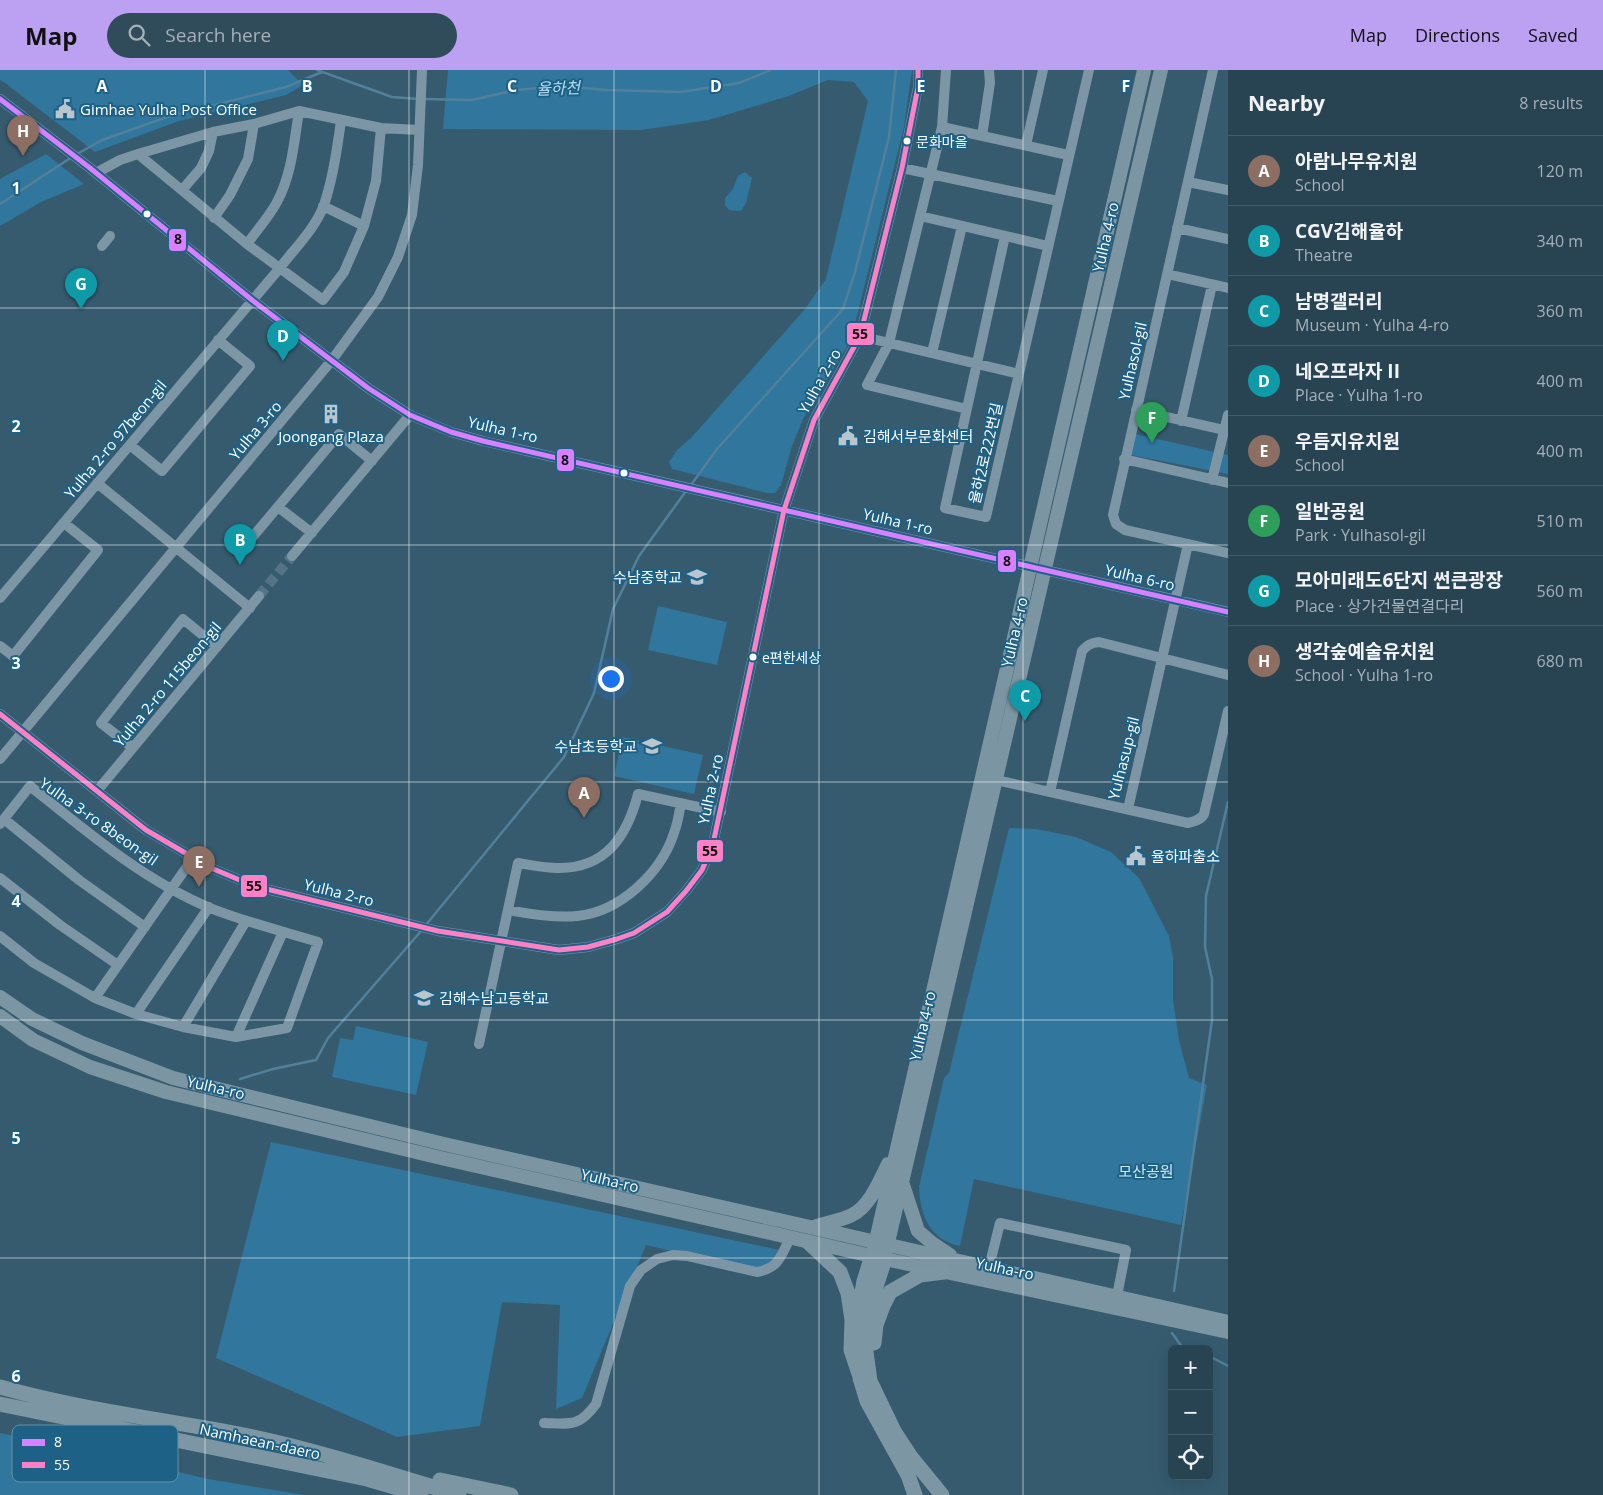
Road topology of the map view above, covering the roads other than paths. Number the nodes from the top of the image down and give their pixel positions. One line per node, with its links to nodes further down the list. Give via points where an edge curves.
1 (422, 70): 14 (street, Yulha 3-ro)
2 (918, 70): 22 (street, Yulha 2-ro, via 918,87)
3 (946, 70): 15 (street, 율하2로222번길)
4 (989, 70): 18 (street)
5 (1043, 70): 19 (street)
6 (1089, 70): 21 (street, 율하2로222번길)
7 (1144, 70): 74 (main road, Yulha 4-ro)
8 (1161, 70): 75 (main road, Yulha 4-ro)
9 (1213, 70): 25 (street, Yulhasol-gil)
10 (0, 99): 23 (street, Yulha 1-ro)
11 (299, 111): 12 (street); 13 (street); 38 (street, via 286,182 276,204)
12 (341, 121): 16 (street); 29 (street, Yulha 2-ro 97beon-gil)
13 (254, 124): 17 (street); 31 (street, via 248,159)
14 (419, 125): 16 (street); 50 (street, Yulha 3-ro, via 412,215 398,257 378,297)
15 (942, 126): 18 (street); 24 (street, 율하2로222번길)
16 (381, 128): 32 (street, via 376,181)
17 (213, 132): 20 (street); 26 (street, via 201,168)
18 (982, 136): 19 (street)
19 (1026, 145): 21 (street)
20 (138, 154): 23 (street); 26 (street)
21 (1068, 155): 28 (street, 율하2로222번길)
22 (902, 168): 24 (street); 46 (street, Yulha 2-ro)
23 (93, 171): 45 (street, Yulha 1-ro)
24 (931, 174): 28 (street); 30 (street, 율하2로222번길)
25 (1188, 182): 27 (street); 34 (street, Yulhasol-gil)
26 (182, 190): 31 (street)
27 (1228, 190)
28 (1058, 201): 40 (street, 율하2로222번길)
29 (323, 206): 32 (street); 41 (street, Yulha 2-ro 97beon-gil, via 308,232)
30 (920, 216): 33 (street); 48 (street, 율하2로222번길)
31 (214, 218): 38 (street)
32 (364, 226): 41 (street, via 344,272 323,300)
33 (962, 226): 36 (street); 49 (street)
34 (1177, 228): 37 (street); 42 (street, Yulhasol-gil)
35 (110, 236): 39 (street)
36 (1005, 236): 40 (street); 51 (street, 율하2로222번길)
37 (1228, 240)
38 (247, 244): 41 (street)
39 (102, 246)
40 (1048, 246): 52 (street, 율하2로222번길)
41 (279, 269): 45 (street, Yulha 2-ro 97beon-gil)
42 (1167, 274): 43 (street); 54 (street, Yulhasol-gil)
43 (1212, 285): 44 (street); 57 (street)
44 (1228, 288)
45 (252, 300): 47 (street, Yulha 2-ro 97beon-gil); 50 (street, Yulha 1-ro)
46 (860, 336): 48 (street); 66 (street, Yulha 2-ro, via 814,420)
47 (218, 340): 59 (street, Yulha 2-ro 97beon-gil); 59 (street, via 250,366 162,471)
48 (889, 343): 49 (street); 53 (street, 율하2로222번길, via 867,385)
49 (932, 353): 51 (street)
50 (332, 360): 55 (street, Yulha 1-ro); 71 (street, Yulha 3-ro)
51 (977, 364): 52 (street); 53 (street, 율하2로222번길)
52 (1019, 374): 53 (street, 율하2로222번길, via 986,517 945,508)
53 (967, 409)
54 (1136, 410): 57 (street, Yulhasol-gil); 60 (street)
55 (410, 415): 61 (street); 66 (street, Yulha 1-ro, via 483,441)
56 (1228, 415): 58 (street)
57 (1181, 421): 58 (street, Yulhasol-gil)
58 (1226, 431): 62 (street)
59 (130, 445): 63 (street, Yulha 2-ro 97beon-gil)
60 (1124, 459): 62 (street); 69 (street, via 1113,510 1116,524 1125,530)
61 (372, 461): 65 (street, via 339,434); 68 (street)
62 (1212, 480): 64 (street)
63 (97, 483): 67 (street, Yulha 2-ro 97beon-gil); 71 (street)
64 (1228, 483)
65 (278, 506): 68 (street); 70 (street)
66 (784, 510): 74 (street, Yulha 1-ro); 96 (street, Yulha 2-ro)
67 (64, 523): 77 (street, Yulha 2-ro 97beon-gil); 81 (street, via 98,550 13,656)
68 (312, 533): 73 (street)
69 (1188, 544): 72 (street); 78 (street, Yulhasup-gil)
70 (245, 546)
71 (177, 548): 79 (street); 87 (street, Yulha 3-ro)
72 (1228, 553)
73 (292, 556)
74 (1030, 567): 75 (street, Yulha 1-ro); 90 (main road, Yulha 4-ro)
75 (1045, 570): 78 (street, Yulha 6-ro); 91 (main road, Yulha 4-ro)
76 (259, 596): 79 (street, Yulha 2-ro 115beon-gil)
77 (0, 598)
78 (1175, 600): 80 (street, Yulha 6-ro); 83 (street, Yulhasup-gil)
79 (250, 608): 82 (street, Yulha 2-ro 115beon-gil)
80 (1228, 612)
81 (0, 646)
82 (217, 646): 88 (street, Yulha 2-ro 115beon-gil); 88 (street, via 183,619 100,723)
83 (1162, 658): 84 (street); 93 (street, via 1099,642 1082,651); 95 (street, Yulhasup-gil)
84 (1228, 675)
85 (1228, 711): 95 (street, via 1203,816 1195,822 1188,822)
86 (0, 714): 87 (street, Yulha 2-ro)
87 (23, 733): 89 (street, Yulha 3-ro); 92 (street, Yulha 2-ro)
88 (133, 748): 92 (street, Yulha 2-ro 115beon-gil)
89 (0, 759)
90 (983, 773): 91 (street, Yulhasup-gil); 116 (main road, Yulha 4-ro)
91 (996, 780): 93 (street, Yulhasup-gil); 117 (main road, Yulha 4-ro)
92 (98, 791): 98 (street, Yulha 2-ro, via 146,830)
93 (1050, 792): 95 (street, Yulhasup-gil)
94 (682, 803): 96 (street); 102 (street, via 664,855 646,879 624,898 604,909 579,916 553,917); 102 (street, via 638,794 630,820 619,840 600,858 586,864 556,868 518,863)
95 (1128, 809)
96 (721, 812): 107 (street, Yulha 2-ro, via 702,870 667,912 645,927 595,945 558,950)
97 (2, 822): 100 (street, Yulha 3-ro 8beon-gil, via 30,786 112,850); 104 (street, Yulha 3-ro 8beon-gil)
98 (193, 858): 100 (street); 107 (street, Yulha 2-ro, via 254,886 403,924)
99 (0, 878): 108 (street)
100 (172, 890): 101 (street); 104 (street)
101 (209, 907): 103 (street); 111 (street)
102 (508, 910): 107 (street)
103 (246, 921): 105 (street); 113 (street)
104 (145, 927): 108 (street)
105 (283, 932): 114 (street); 114 (street, via 318,942 287,1028)
106 (0, 936): 110 (street, via 34,963)
107 (502, 941): 115 (street)
108 (118, 965): 110 (street)
109 (0, 997): 118 (main road, Yulha-ro, via 32,1019 82,1043 173,1078 444,1144)
110 (95, 998): 111 (street)
111 (136, 1014): 113 (street)
112 (0, 1016): 119 (main road, Yulha-ro, via 33,1040 90,1067 166,1092)
113 (183, 1027): 114 (street)
114 (236, 1037)
115 (479, 1044)
116 (898, 1143): 118 (main road, via 866,1204 854,1214); 121 (main road, Yulha 4-ro)
117 (902, 1184): 121 (main road, Yulha 4-ro); 123 (main road, via 918,1231)
118 (813, 1227): 121 (main road, Yulha-ro)
119 (790, 1238): 120 (main road, Yulha-ro); 136 (street, via 778,1262 768,1270 757,1272 673,1255 657,1259 642,1270 630,1286 596,1404 574,1424)
120 (808, 1242): 122 (main road, Yulha-ro); 133 (highway, via 840,1272 848,1293 852,1320 851,1350)
121 (882, 1243): 122 (main road, Yulha 4-ro); 123 (main road, Yulha-ro)
122 (878, 1258): 125 (main road, Yulha-ro); 133 (highway, via 864,1281 859,1311 857,1330)
123 (957, 1260): 124 (main road, Yulha-ro)
124 (989, 1267): 126 (main road, Yulha-ro); 126 (street, Yulha-ro, via 1000,1223 1126,1250)
125 (944, 1272): 129 (main road, Yulha-ro); 133 (highway, via 920,1275 890,1292 876,1324)
126 (1117, 1296): 127 (main road, Yulha-ro)
127 (1183, 1311): 128 (main road); 130 (main road, Yulha-ro)
128 (1228, 1311)
129 (1150, 1316): 131 (main road, Yulha-ro); 132 (main road)
130 (1228, 1322)
131 (1228, 1332)
132 (1228, 1342)
133 (864, 1378): 139 (highway, via 867,1400); 146 (highway, via 911,1457)
134 (0, 1387): 140 (highway, Namhaean-daero, via 34,1397 240,1434)
135 (0, 1404): 137 (highway, Namhaean-daero)
136 (544, 1423)
137 (103, 1425)
138 (178, 1440): 141 (highway, Namhaean-daero, via 367,1479)
139 (892, 1447): 144 (highway); 145 (highway)
140 (328, 1456): 142 (highway, Namhaean-daero); 143 (highway)
141 (421, 1495)
142 (459, 1495)
143 (511, 1495)
144 (915, 1495)
145 (932, 1495)
146 (942, 1495)

